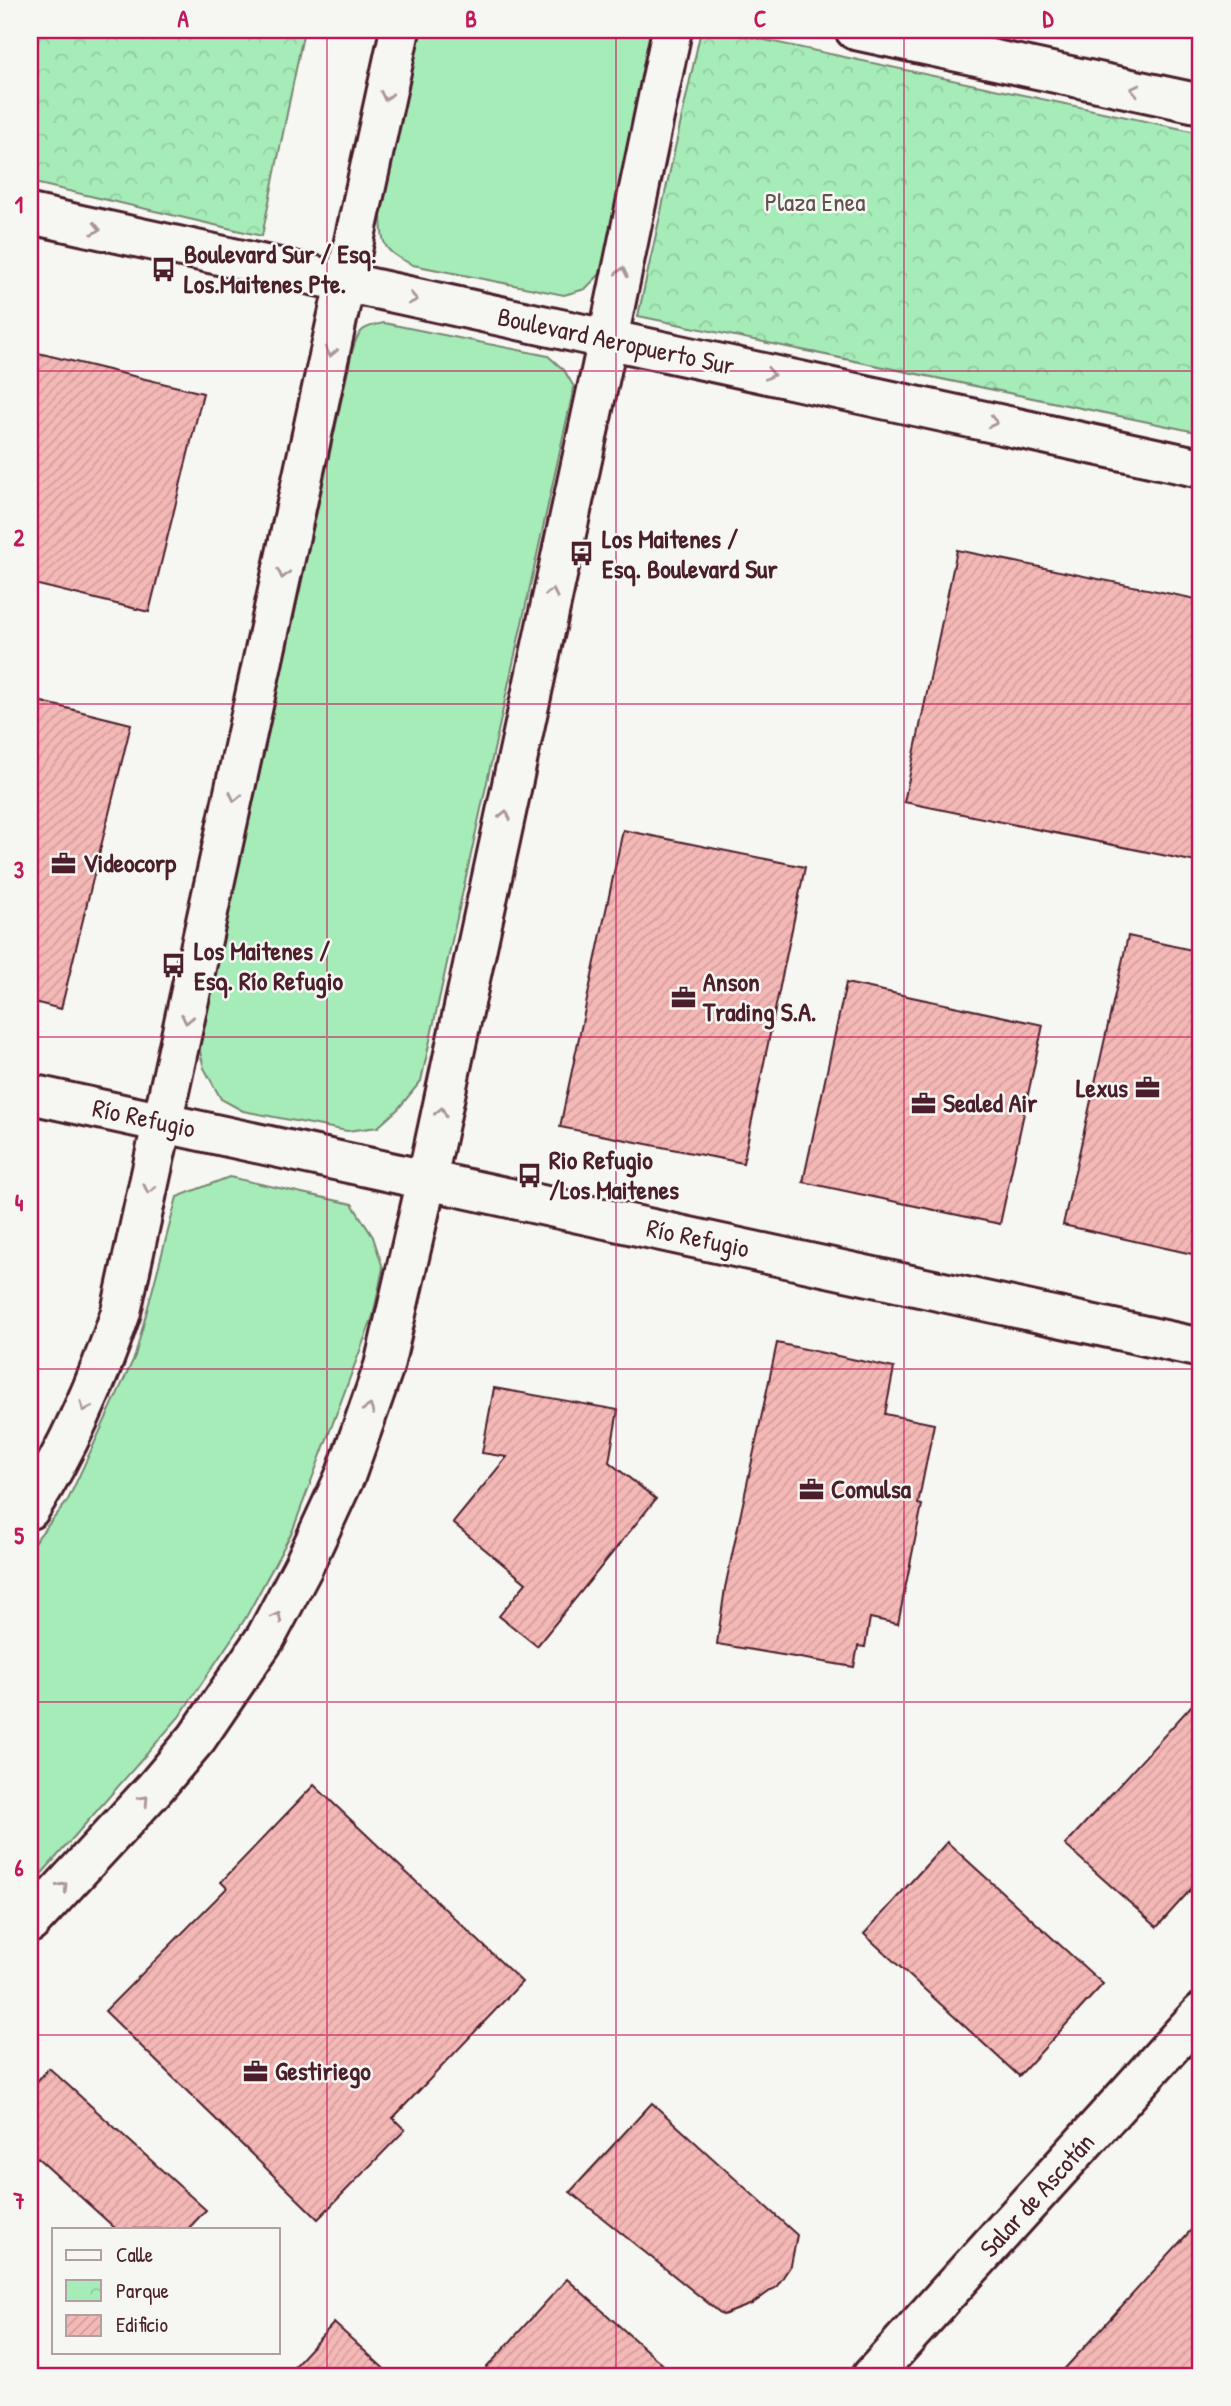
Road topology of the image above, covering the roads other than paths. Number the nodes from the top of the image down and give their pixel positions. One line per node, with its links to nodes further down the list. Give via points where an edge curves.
1 (400, 30): 6 (street, one-way to 6)
2 (672, 30): 7 (street, one-way to 2)
3 (855, 30): 4 (street, one-way to 3)
4 (1201, 104)
5 (30, 214): 6 (street, Boulevard Aeropuerto Sur, one-way to 6)
6 (346, 285): 7 (street, Boulevard Aeropuerto Sur, one-way to 7); 10 (street, one-way to 10)
7 (608, 339): 8 (street, Boulevard Aeropuerto Sur, one-way to 8); 11 (street, one-way to 7)
8 (1201, 468)
9 (30, 1094): 10 (street, Río Refugio)
10 (164, 1123): 11 (street, Río Refugio); 13 (street, one-way to 13, via 121,1312 103,1366)
11 (427, 1179): 12 (street, Río Refugio); 14 (street, one-way to 11, via 197,1738 267,1637 346,1474 380,1378)
12 (1201, 1348)
13 (30, 1509)
14 (30, 1923)
15 (1201, 2014): 16 (street, Salar de Ascotán)
16 (873, 2376)

